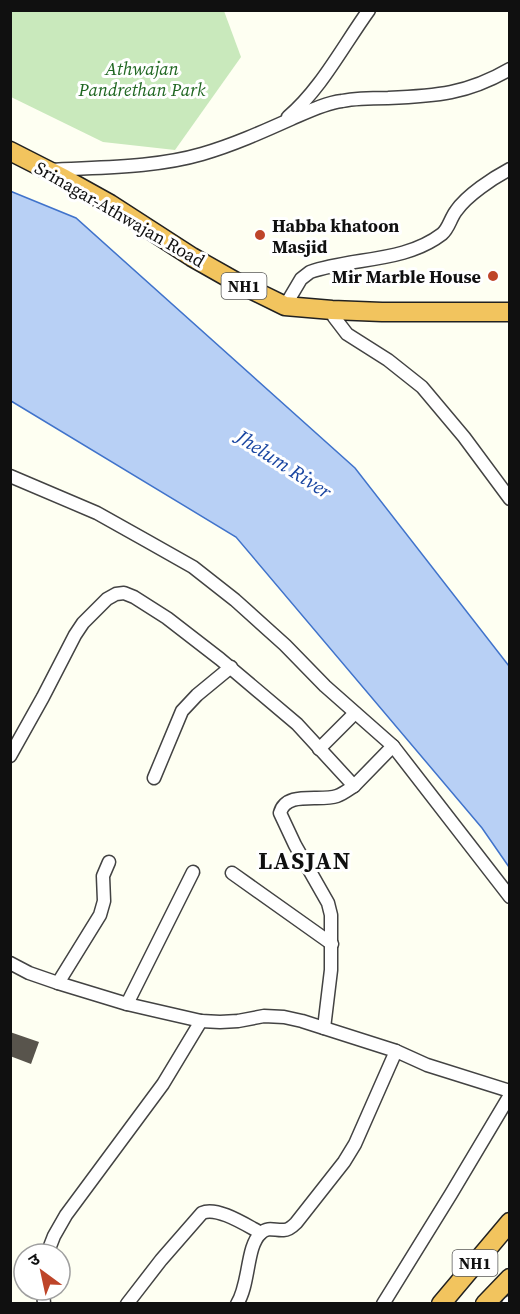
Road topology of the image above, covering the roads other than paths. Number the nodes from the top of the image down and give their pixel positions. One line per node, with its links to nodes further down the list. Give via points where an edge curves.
1 (369, 10): 3 (street, via 313,92)
2 (510, 69): 3 (street, via 457,92 340,101)
3 (281, 124): 6 (street, via 181,158)
4 (10, 152): 6 (highway, Srinagar-Athwajan Road / NH1)
5 (510, 169): 7 (street, via 464,202 448,228 437,237 406,252 310,272 301,279)
6 (48, 170): 7 (highway, Srinagar-Athwajan Road / NH1, via 192,257)
7 (285, 306): 8 (highway, Srinagar-Athwajan Road / NH1)
8 (332, 310): 9 (highway, Srinagar-Athwajan Road / NH1); 11 (street, via 347,334 422,387)
9 (510, 312)
10 (10, 476): 13 (street, via 97,513 193,567 285,645)
11 (510, 499)
12 (231, 668): 15 (street, via 289,717); 16 (street, via 167,618 134,597 116,594 75,635); 17 (street, via 182,711)
13 (355, 713): 14 (street); 15 (street)
14 (393, 746): 18 (street); 22 (street)
15 (319, 749): 18 (street)
16 (10, 756)
17 (154, 778)
18 (354, 786): 23 (street, via 338,796 291,800 280,813 328,903)
19 (109, 862): 25 (street, via 103,876 100,915)
20 (193, 872): 26 (street)
21 (232, 873): 23 (street)
22 (510, 897)
23 (332, 944): 28 (street)
24 (10, 963): 25 (street)
25 (58, 983): 26 (street)
26 (127, 1004): 27 (street)
27 (201, 1021): 28 (street, via 284,1017); 33 (street, via 163,1084 66,1215)
28 (324, 1028): 29 (street)
29 (396, 1051): 30 (street); 32 (street, via 345,1162 289,1229)
30 (510, 1093): 37 (street)
31 (510, 1222): 38 (highway, NH1)
32 (261, 1233): 35 (street, via 215,1211 202,1213); 36 (street, via 255,1240 246,1284)
33 (52, 1242)
34 (510, 1278): 39 (highway, NH1)
35 (127, 1304)
36 (237, 1304)
37 (383, 1304)
38 (441, 1304)
39 (485, 1304)

